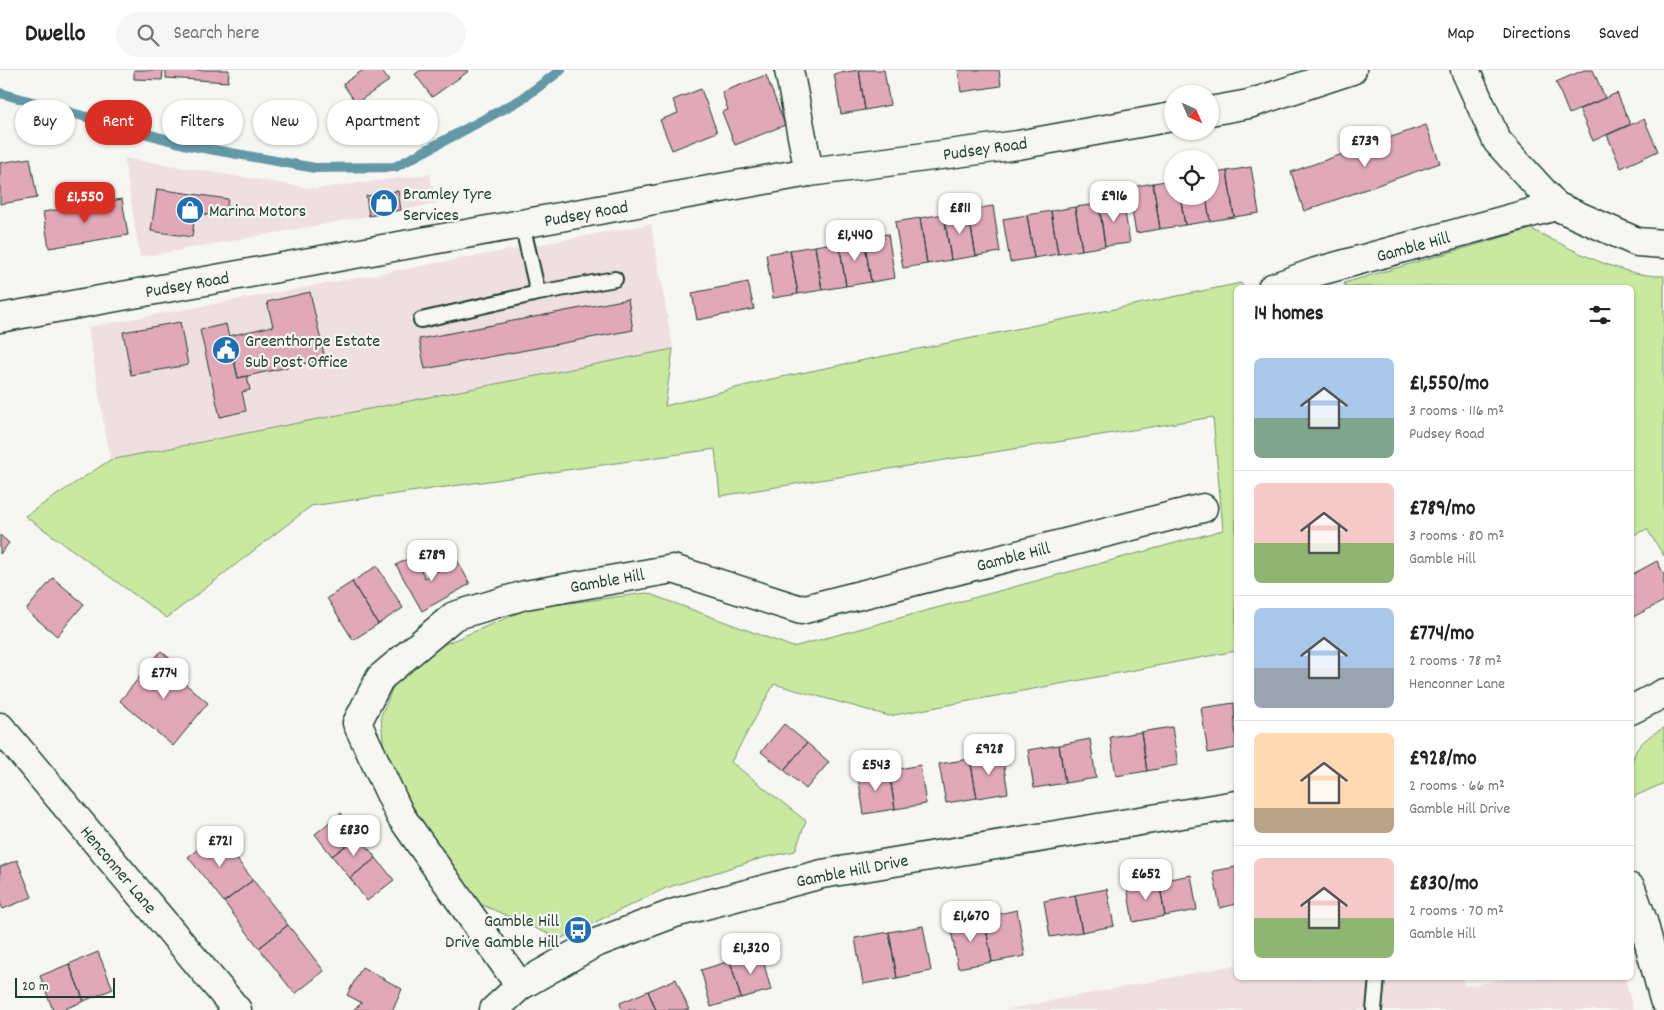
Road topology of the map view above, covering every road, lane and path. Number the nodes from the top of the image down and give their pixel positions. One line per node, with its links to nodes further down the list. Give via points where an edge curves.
1 (789, 70): 7 (street)
2 (1352, 70): 4 (street)
3 (1464, 70): 8 (street, via 1497,141)
4 (1316, 76): 5 (street, via 1249,104)
5 (1219, 109)
6 (1164, 118): 7 (street, Pudsey Road, via 1018,145)
7 (809, 172): 9 (street, Pudsey Road)
8 (1556, 206): 10 (street, via 1637,242); 12 (street, Gamble Hill, via 1316,272)
9 (522, 224): 13 (lane); 14 (street, Pudsey Road)
10 (1664, 244)
11 (615, 279): 13 (lane)
12 (1280, 285)
13 (538, 294): 15 (lane)
14 (0, 318)
15 (421, 320)
16 (1203, 508): 23 (street, Gamble Hill, via 801,610 673,569 526,595 454,616 380,678 356,723 400,815)
17 (1664, 693): 18 (street)
18 (1634, 708)
19 (0, 727): 25 (street, Henconner Lane)
20 (1234, 805): 23 (street, Gamble Hill Drive, via 822,874 666,916 593,944)
21 (1634, 896): 24 (street)
22 (1378, 980): 27 (lane)
23 (520, 986): 26 (street, Gamble Hill Drive)
24 (1664, 1000)
25 (238, 1010)
26 (494, 1010)
27 (1374, 1010)

